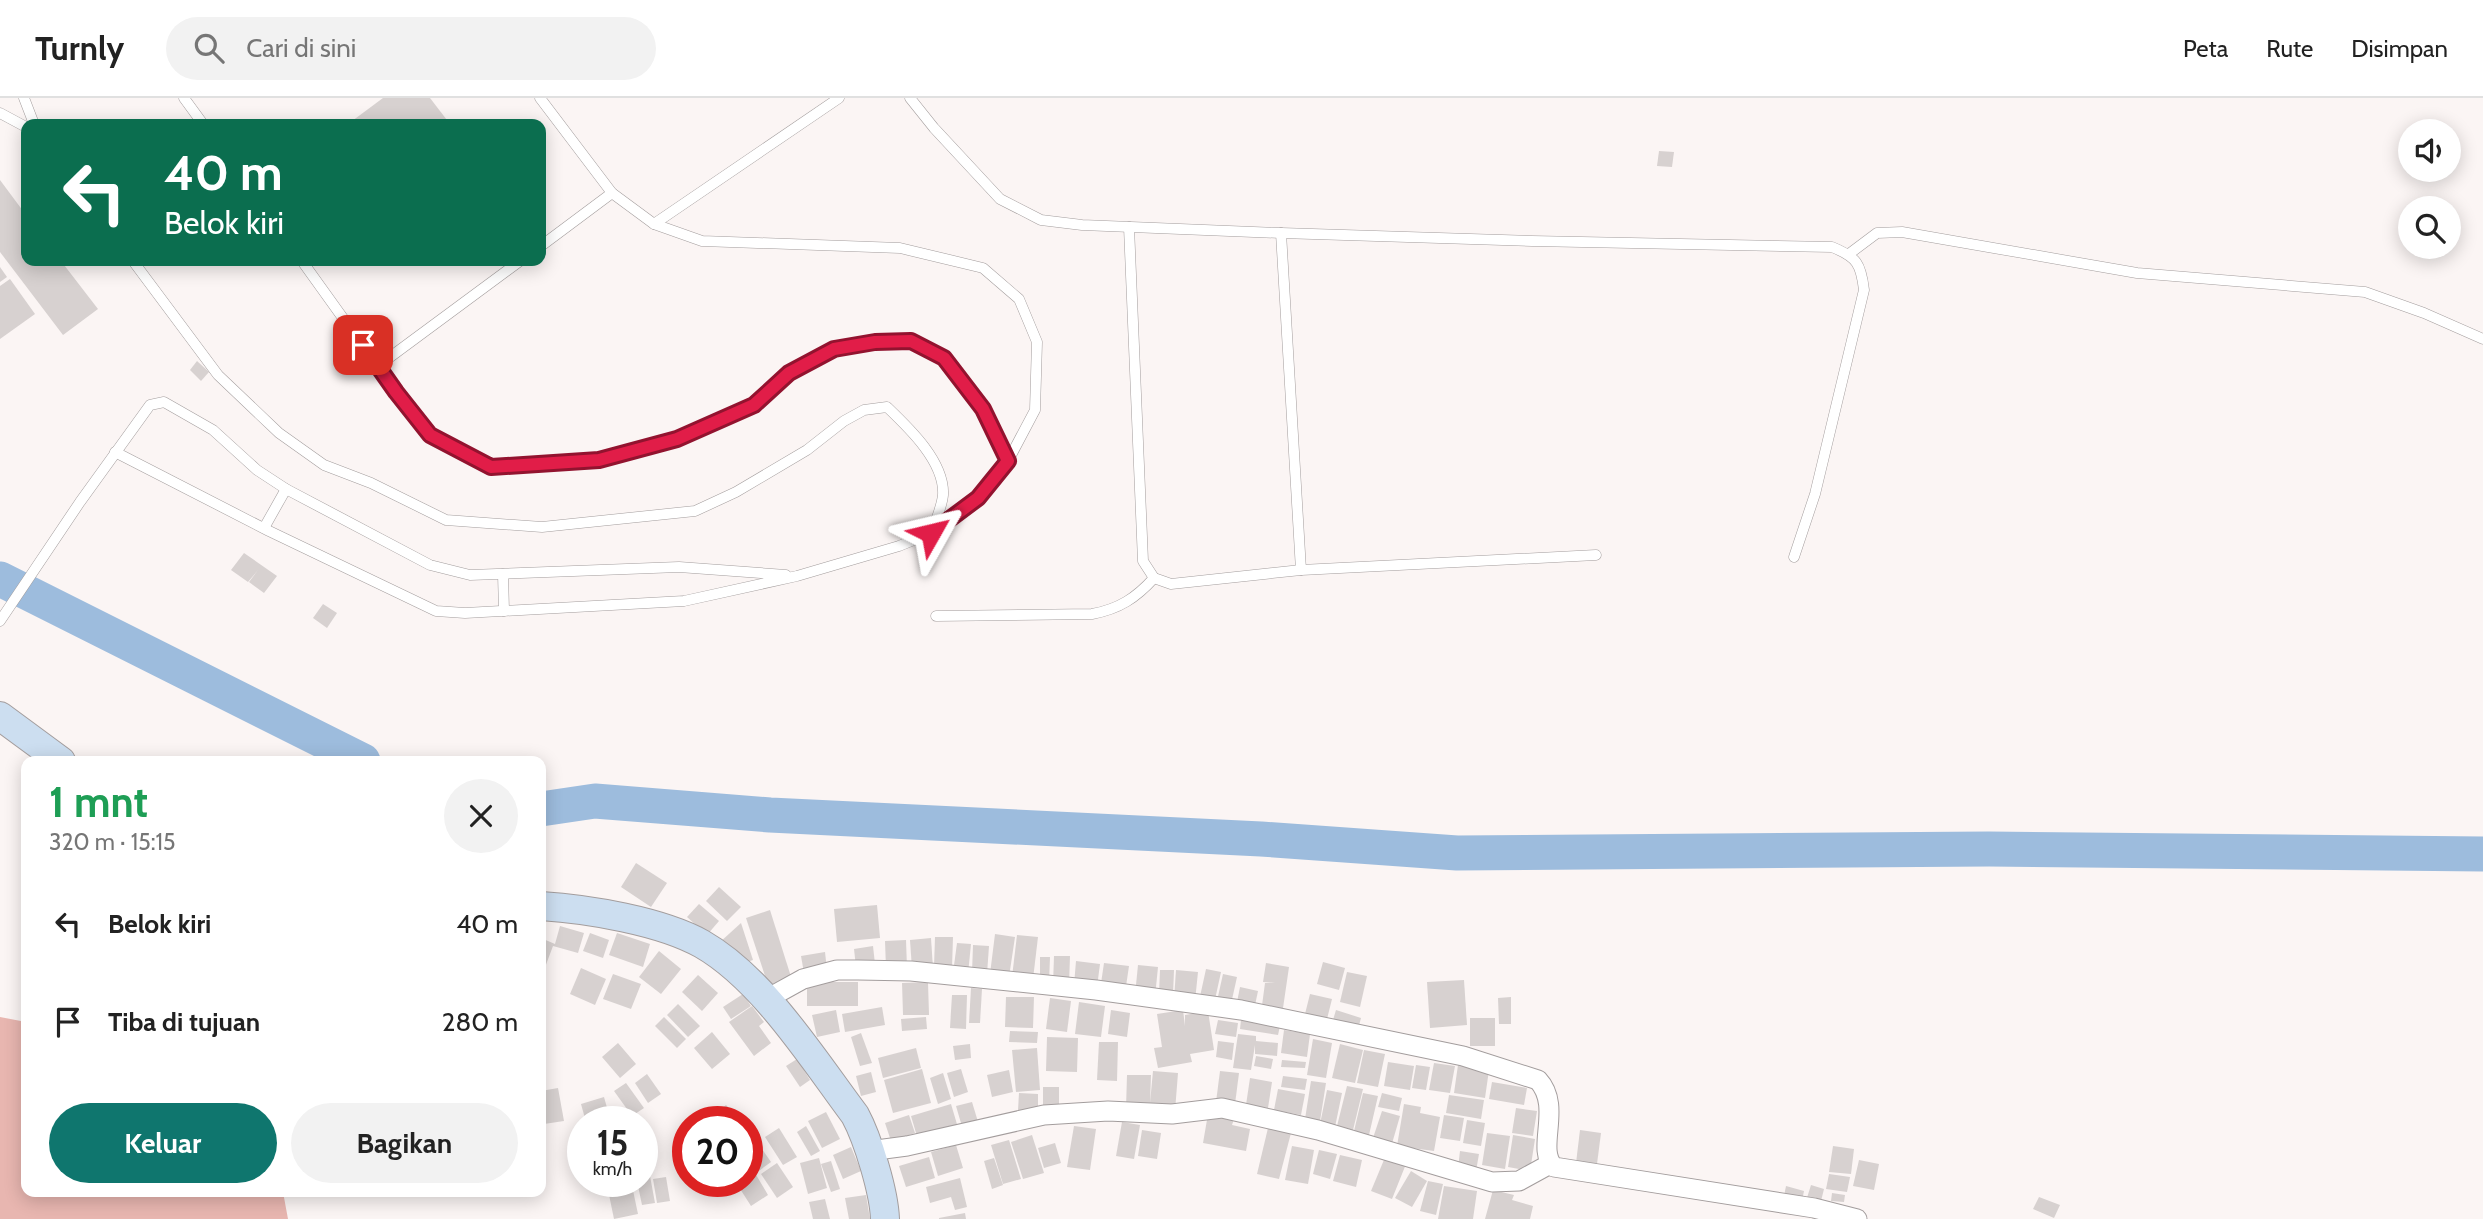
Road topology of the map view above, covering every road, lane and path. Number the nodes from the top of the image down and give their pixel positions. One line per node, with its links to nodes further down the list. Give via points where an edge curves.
1 (24, 98): 7 (lane)
2 (184, 98): 8 (lane)
3 (540, 98): 10 (lane)
4 (839, 98): 11 (lane)
5 (910, 98): 12 (lane, via 1000,199 1041,220)
6 (0, 113): 9 (lane)
7 (32, 119)
8 (199, 119)
9 (21, 124)
10 (612, 193): 11 (lane); 14 (lane)
11 (654, 224): 22 (lane, via 702,241 900,248 983,268 1019,299 1037,342 1035,410)
12 (1129, 227): 13 (lane); 31 (lane, via 1143,561)
13 (1281, 233): 15 (lane, via 1832,247); 28 (lane)
14 (546, 242)
15 (1849, 254): 19 (lane, via 1877,233 1902,232 2137,273 2365,292); 27 (lane, via 1861,268 1864,290 1815,494)
16 (137, 266): 25 (lane, via 218,375 279,433 324,466 446,520 542,527 695,511 807,450 864,410 887,407 913,432 936,466 943,495)
17 (306, 266): 20 (lane)
18 (513, 266): 20 (lane)
19 (2483, 339)
20 (378, 366): 22 (lane, via 430,435 491,467 599,460 677,439 754,405 789,373 834,349 911,341 944,358 983,409)
21 (116, 452): 23 (lane, via 150,405 164,402 213,430); 24 (lane); 34 (lane)
22 (1008, 461): 25 (lane, via 978,498)
23 (286, 489): 24 (lane); 29 (lane, via 430,565 470,575)
24 (264, 528): 32 (lane, via 436,611)
25 (931, 533): 30 (lane)
26 (1596, 555): 28 (lane)
27 (1794, 557)
28 (1301, 570): 31 (lane, via 1171,584)
29 (503, 574): 30 (lane, via 679,567); 32 (lane)
30 (797, 576): 32 (lane, via 684,601)
31 (1154, 578): 33 (lane, via 1133,599 1110,611)
32 (504, 611)
33 (936, 616)
34 (0, 621)
35 (0, 716): 36 (main road)
36 (54, 756)
37 (546, 907): 38 (main road, via 628,920 685,936 729,963)
38 (765, 1000): 39 (main road, via 855,1115); 40 (street, via 818,974 911,971 1207,1004 1463,1056 1538,1080 1545,1088 1550,1102)
39 (870, 1151): 40 (street, via 1044,1115 1172,1114 1222,1108 1318,1130 1492,1182 1519,1181); 41 (main road)
40 (1550, 1164): 42 (street)
41 (885, 1219)
42 (1857, 1219)

